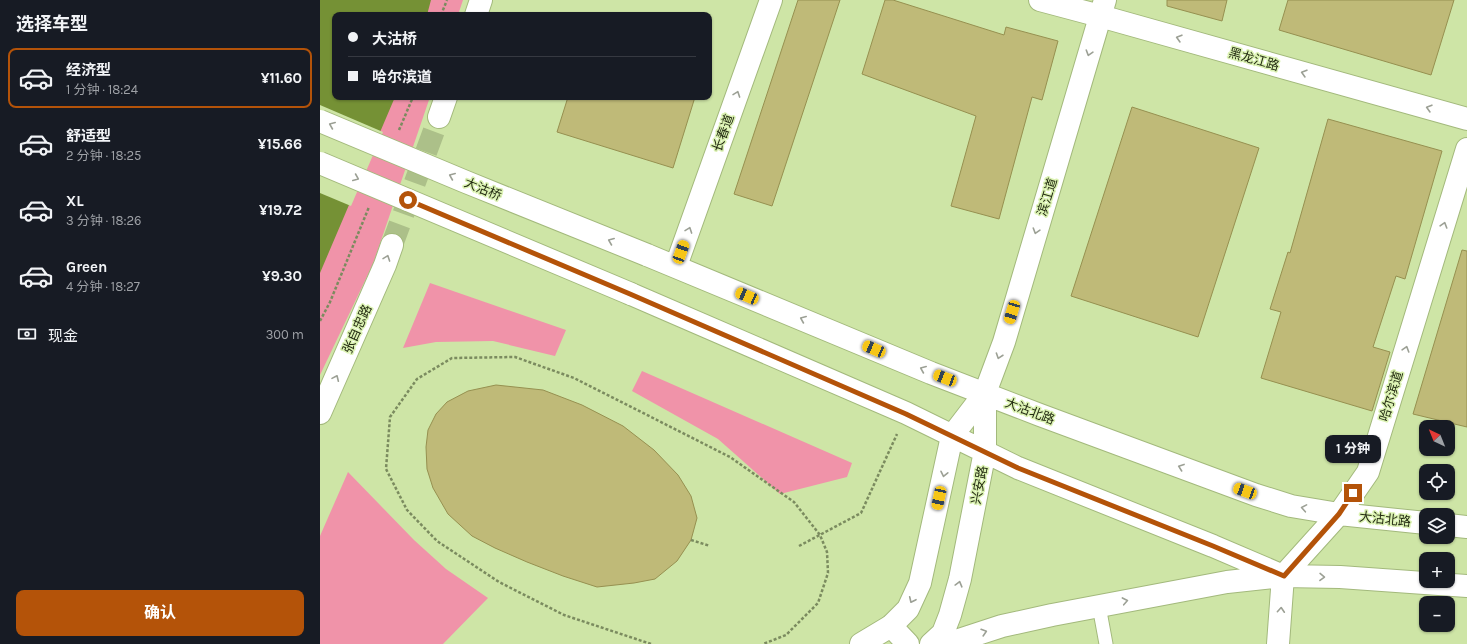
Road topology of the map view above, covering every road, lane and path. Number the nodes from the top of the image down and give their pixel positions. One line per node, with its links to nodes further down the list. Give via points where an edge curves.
1 (446, 0): 6 (path)
2 (481, 0): 7 (main road)
3 (771, 0): 14 (main road, 长春道, one-way to 3)
4 (1040, 0): 5 (main road, 黑龙江路)
5 (1103, 8): 8 (main road, 黑龙江路, one-way to 5); 15 (main road, 滨江道, one-way to 15, via 1004,342)
6 (442, 12)
7 (477, 12)
8 (1467, 119)
9 (320, 120): 13 (main road, 大沽桥, one-way to 9, bridge)
10 (1467, 149): 20 (main road, 哈尔滨道, one-way to 10, via 1368,472)
11 (320, 163): 17 (main road, one-way to 17, bridge)
12 (392, 245): 16 (main road, 张自忠路, one-way to 12)
13 (647, 255): 14 (main road, 大沽北路)
14 (676, 266): 15 (main road, 大沽北路, one-way to 14, via 931,373)
15 (985, 393): 18 (main road); 19 (main road, 兴安路); 20 (main road, 大沽北路, one-way to 15, via 1291,506 1256,495)
16 (320, 413)
17 (906, 414): 18 (main road); 24 (path, via 861,512)
18 (952, 436): 19 (main road); 31 (main road, one-way to 31, via 920,583 908,609)
19 (985, 451): 28 (main road, via 1018,468); 36 (main road, 兴安路, one-way to 19, via 943,633 950,615 960,579)
20 (1339, 514): 21 (main road, 大沽北路); 28 (main road, 哈尔滨道)
21 (1419, 522)
22 (1455, 526): 23 (main road)
23 (1467, 527)
24 (820, 535): 27 (path); 32 (path, via 794,502 730,457 574,378 515,357 452,358 417,379 390,417 386,461 386,469 406,510 437,541 499,582 564,615); 33 (path, via 827,552 828,573 818,603 786,635)
25 (691, 540): 26 (path)
26 (710, 546)
27 (799, 546)
28 (1284, 576): 29 (main road, one-way to 29, via 1340,577); 30 (main road, one-way to 28, via 1228,582); 39 (main road, one-way to 28)
29 (1467, 586)
30 (1099, 606): 37 (main road, one-way to 30, via 1002,626); 38 (lane)
31 (891, 626): 34 (main road); 35 (main road)
32 (651, 644)
33 (763, 644)
34 (861, 644)
35 (908, 644)
36 (931, 644)
37 (947, 644)
38 (1106, 644)
39 (1278, 644)

